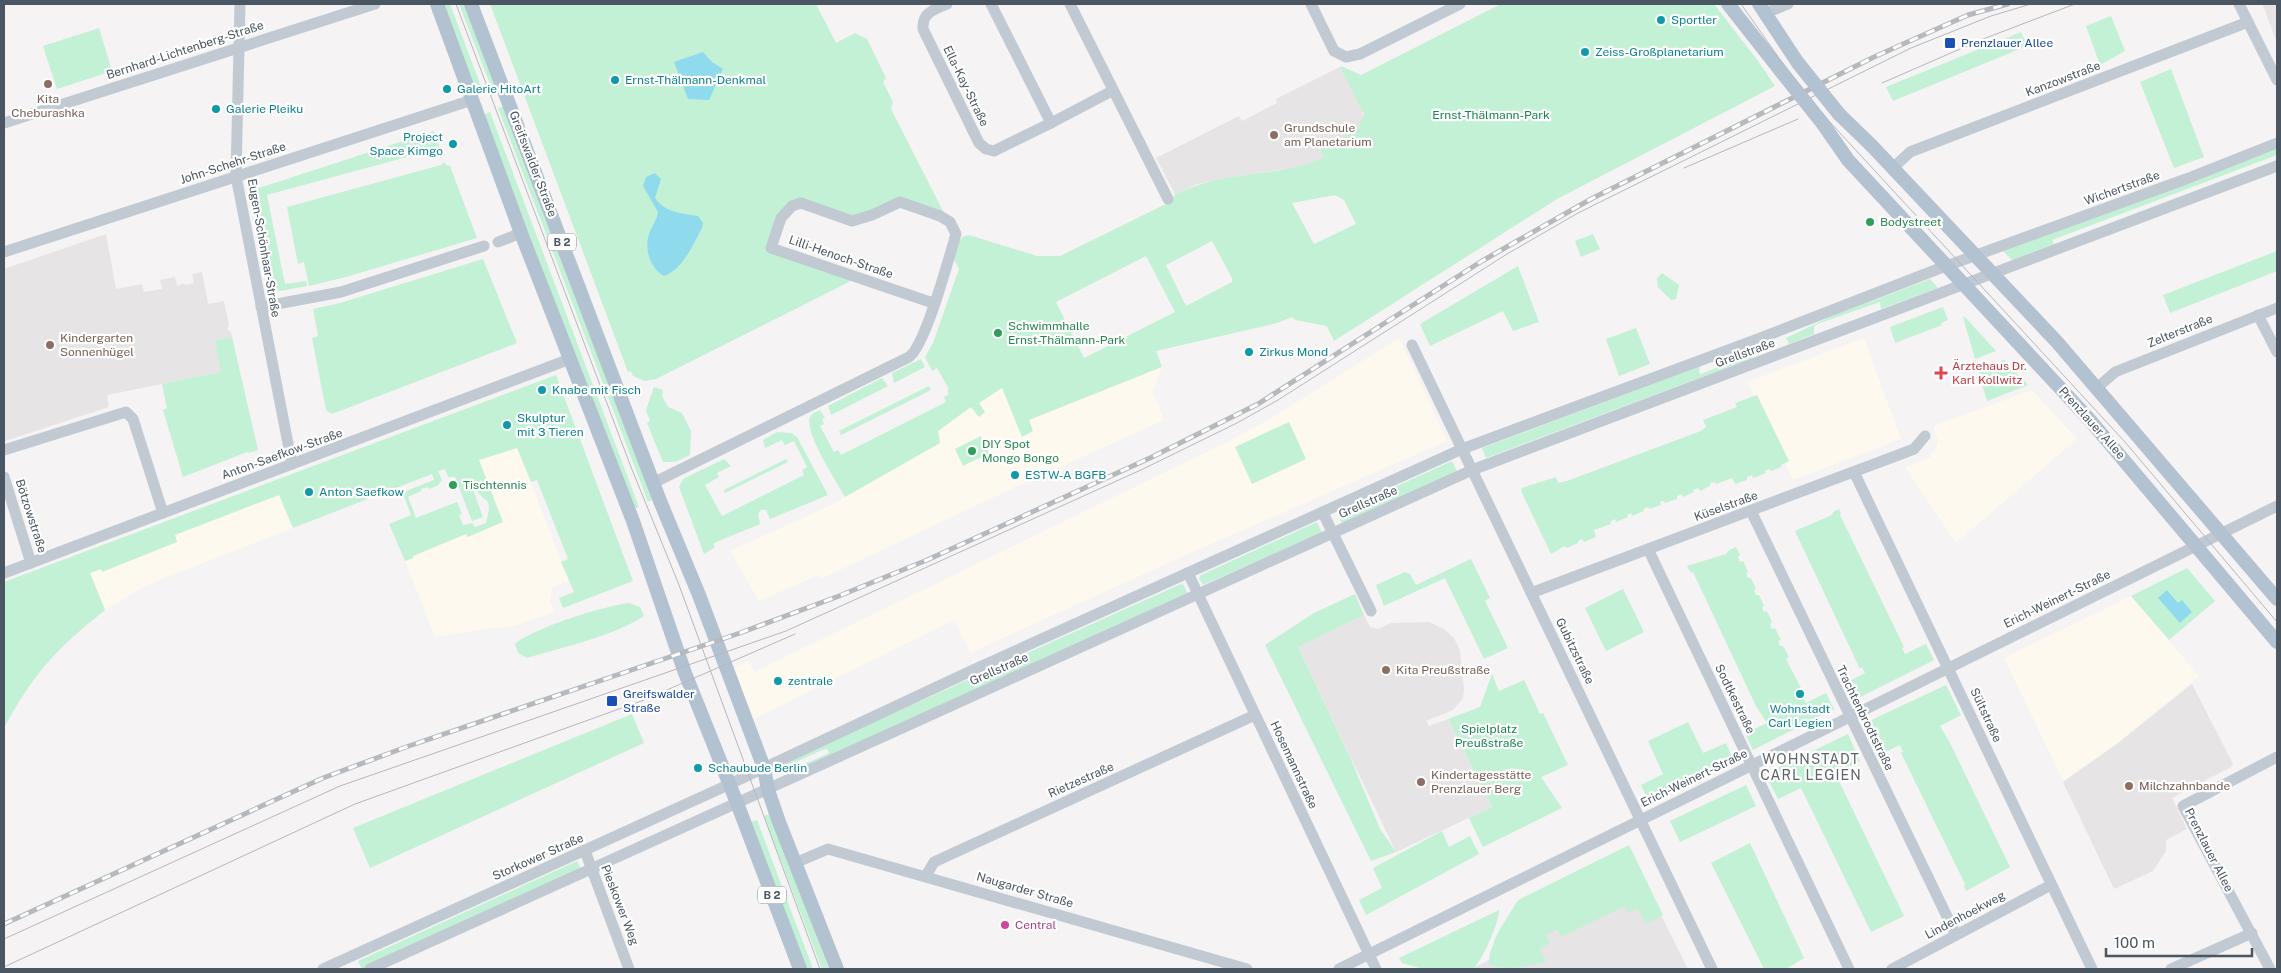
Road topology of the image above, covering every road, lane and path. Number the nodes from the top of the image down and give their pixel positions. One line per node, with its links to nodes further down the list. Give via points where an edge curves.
1 (240, 4): 15 (street, Eugen-Schönhaar-Straße)
2 (375, 4): 15 (street, Bernhard-Lichtenberg-Straße)
3 (437, 4): 18 (main road, B 2)
4 (471, 4): 49 (main road, Greifswalder Straße / B 2)
5 (947, 4): 19 (street, Ella-Kay-Straße, via 922,20 923,29 982,146 994,151)
6 (992, 4): 19 (street)
7 (1070, 4): 17 (street)
8 (1311, 4): 9 (street, via 1334,50 1346,57 1360,54)
9 (1460, 4)
10 (1728, 4): 31 (main road, Prenzlauer Allee, bridge, via 1848,160)
11 (1788, 4): 13 (street)
12 (2239, 4): 14 (street)
13 (1763, 8): 23 (main road, Prenzlauer Allee, bridge, via 1798,63 1838,114)
14 (2248, 22): 16 (street); 23 (street, Kanzowstraße, via 1910,152)
15 (238, 48): 20 (street, Bernhard-Lichtenberg-Straße); 24 (street, Eugen-Schönhaar-Straße)
16 (2277, 80)
17 (1112, 91): 19 (street, Ella-Kay-Straße); 25 (street)
18 (472, 100): 24 (street, John-Schehr-Straße); 26 (main road, B 2)
19 (1051, 122)
20 (4, 123)
21 (2277, 143): 30 (street, Wichertstraße)
22 (2277, 166): 32 (street)
23 (1893, 168): 30 (main road, Prenzlauer Allee)
24 (236, 176): 29 (street, John-Schehr-Straße); 35 (street, Eugen-Schönhaar-Straße)
25 (1168, 200)
26 (521, 233): 27 (street); 40 (main road, B 2)
27 (498, 242)
28 (484, 246): 35 (street, via 341,292)
29 (4, 252)
30 (1974, 256): 31 (street, Grellstraße); 32 (main road, Prenzlauer Allee)
31 (1947, 266): 33 (main road, Prenzlauer Allee); 43 (street, Grellstraße)
32 (1993, 275): 33 (street, Grellstraße); 41 (main road, Prenzlauer Allee)
33 (1965, 285): 46 (street, Grellstraße); 56 (main road, Prenzlauer Allee, via 2089,419)
34 (934, 303): 34 (street, Lilli-Henoch-Straße, via 956,234 950,222 940,216 900,202 852,221 801,203 792,206 781,218 771,248); 49 (street, Lilli-Henoch-Straße, via 922,338 909,357)
35 (260, 308): 45 (street, Eugen-Schönhaar-Straße)
36 (2277, 308): 37 (street, Zelterstraße)
37 (2258, 315): 39 (street); 41 (street, Zelterstraße, via 2115,372)
38 (1412, 345): 43 (street, Gubitzstraße)
39 (2277, 352)
40 (570, 359): 45 (street, Anton-Saefkow-Straße); 72 (main road, B 2, via 633,521 685,673)
41 (2097, 388): 55 (main road, Prenzlauer Allee)
42 (1924, 436): 47 (street, Küselstraße, via 1914,449)
43 (1462, 449): 46 (street, Gubitzstraße); 53 (street, Grellstraße)
44 (4, 450): 52 (street, via 126,412 133,419)
45 (292, 464): 52 (street, Anton-Saefkow-Straße)
46 (1472, 470): 54 (street, Grellstraße); 62 (street, Gubitzstraße)
47 (1854, 472): 51 (street, Küselstraße); 66 (street, Sültstraße)
48 (4, 477): 58 (street, Bötzowstraße)
49 (653, 483): 71 (main road, Greifswalder Straße / B 2)
50 (2277, 506): 55 (street)
51 (1751, 511): 57 (street, Küselstraße); 68 (street, Trachtenbrodtstraße)
52 (163, 513): 58 (street, Anton-Saefkow-Straße)
53 (1323, 513): 54 (street); 60 (street, Grellstraße)
54 (1333, 533): 61 (street, Grellstraße); 64 (street)
55 (2221, 533): 56 (street, Erich-Weinert-Straße); 63 (main road, Prenzlauer Allee)
56 (2196, 545): 65 (main road, Prenzlauer Allee); 66 (street, Erich-Weinert-Straße)
57 (1648, 549): 62 (street, Küselstraße); 70 (street, Sodtkestraße)
58 (31, 563): 59 (street, Anton-Saefkow-Straße)
59 (4, 573)
60 (1188, 573): 61 (street, Hosemannstraße); 71 (street, Grellstraße)
61 (1197, 593): 67 (street, Hosemannstraße); 73 (street, Grellstraße)
62 (1531, 593): 75 (street, Gubitzstraße)
63 (2277, 599)
64 (1371, 611)
65 (2277, 642)
66 (1948, 667): 68 (street, Erich-Weinert-Straße); 80 (street, Sültstraße)
67 (1255, 715): 79 (street, Rietzestraße, via 934,862); 83 (street, Hosemannstraße)
68 (1849, 717): 70 (street, Erich-Weinert-Straße); 82 (street, Trachtenbrodtstraße)
69 (2277, 757): 81 (street, Prenzlauer Allee, via 2183,806)
70 (1751, 765): 75 (street, Erich-Weinert-Straße); 93 (street, Sodtkestraße)
71 (764, 768): 72 (street, Storkower Straße); 73 (main road, Greifswalder Straße / B 2)
72 (728, 785): 74 (main road, B 2); 76 (street, Storkower Straße)
73 (768, 790): 74 (street); 77 (main road, Greifswalder Straße / B 2)
74 (737, 803): 78 (street); 87 (main road, B 2)
75 (1640, 819): 83 (street, Erich-Weinert-Straße); 92 (street, Gubitzstraße)
76 (585, 851): 78 (street, Pieskower Weg); 84 (street, Storkower Straße)
77 (795, 863): 79 (street, Naugarder Straße, via 828,849); 88 (main road, Greifswalder Straße / B 2)
78 (592, 868): 85 (street); 86 (street, Pieskower Weg)
79 (926, 876): 89 (street, Naugarder Straße)
80 (2051, 885): 82 (street, Lindenhoekweg); 95 (street, Sültstraße)
81 (2252, 933): 96 (street); 97 (street, Prenzlauer Allee)
82 (1956, 935): 94 (street, Lindenhoekweg)
83 (1369, 954): 90 (street, Erich-Weinert-Straße); 91 (street, Hosemannstraße)
84 (324, 969)
85 (370, 969)
86 (629, 969)
87 (800, 969)
88 (837, 969)
89 (1247, 969)
90 (1338, 969)
91 (1376, 969)
92 (1712, 969)
93 (1849, 969)
94 (1892, 969)
95 (2092, 969)
96 (2171, 969)
97 (2270, 969)

